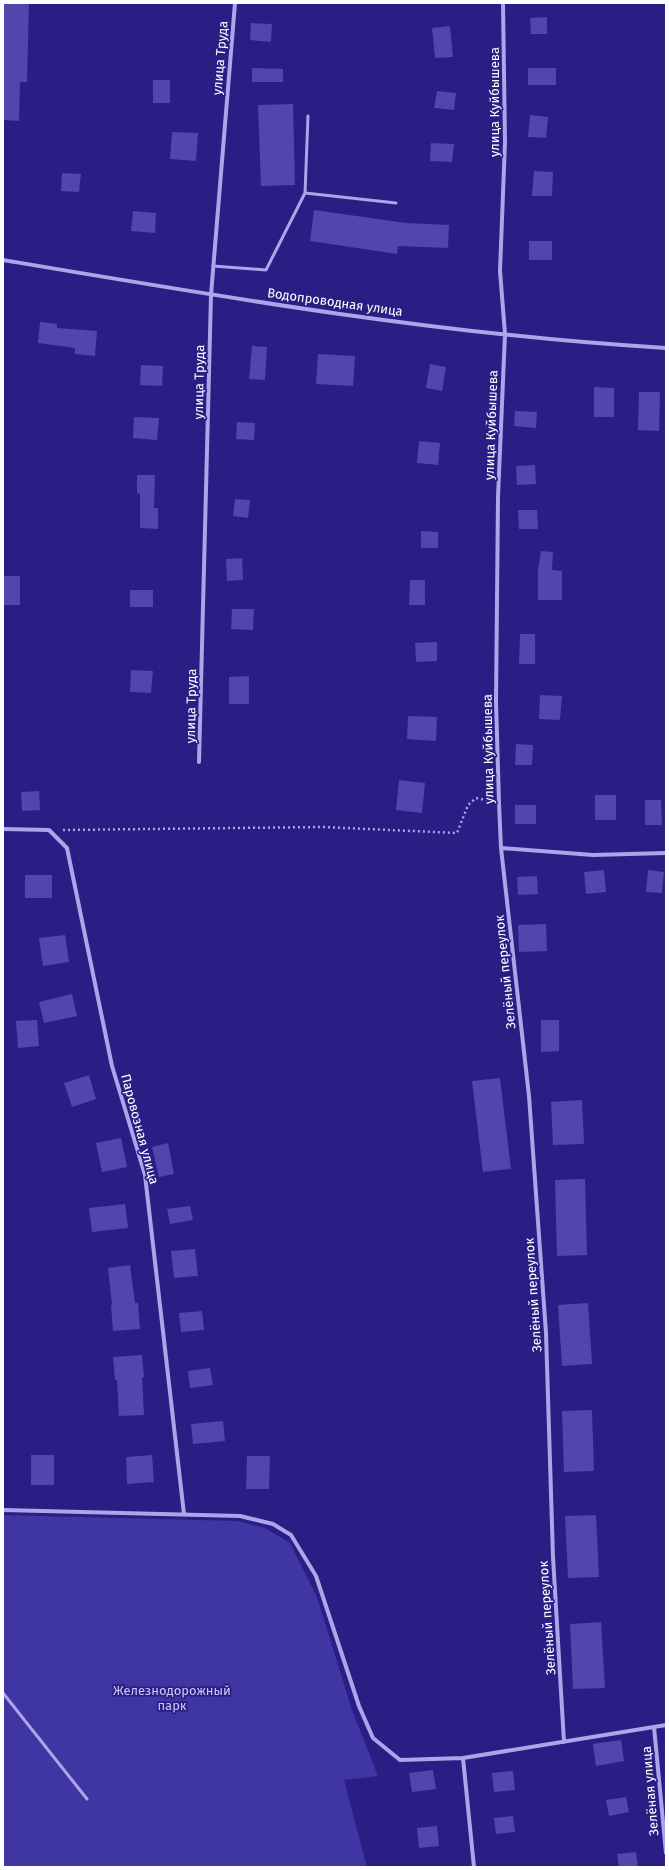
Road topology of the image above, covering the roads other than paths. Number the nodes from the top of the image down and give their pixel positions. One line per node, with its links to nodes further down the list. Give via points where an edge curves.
1 (235, 3): 7 (street, улица Труда)
2 (503, 3): 9 (street, улица Куйбышева, via 504,142 500,271)
3 (308, 116): 4 (lane)
4 (305, 193): 5 (lane); 7 (lane, via 266,270)
5 (396, 203)
6 (3, 260): 8 (street, Водопроводная улица)
7 (213, 266): 8 (street, улица Труда)
8 (211, 295): 9 (street, Водопроводная улица); 11 (street, улица Труда)
9 (505, 334): 10 (street, Водопроводная улица, via 583,343); 13 (street, улица Куйбышева, via 498,497 496,702)
10 (666, 348)
11 (199, 762)
12 (3, 828): 16 (street, Паровозная улица, via 49,830 67,848 112,1066 145,1175)
13 (501, 848): 14 (street, via 593,855); 20 (street, Зелёный переулок, via 529,1096 546,1332 553,1557)
14 (666, 853)
15 (3, 1510): 16 (street)
16 (184, 1514): 21 (street, via 240,1516 273,1524 291,1535 316,1576 359,1706 373,1738 400,1760)
17 (3, 1693): 22 (lane)
18 (666, 1725): 19 (street)
19 (654, 1727): 20 (street); 23 (street, Зелёная улица)
20 (564, 1742): 21 (street)
21 (463, 1758): 24 (street)
22 (87, 1799)
23 (666, 1853)
24 (474, 1867)

